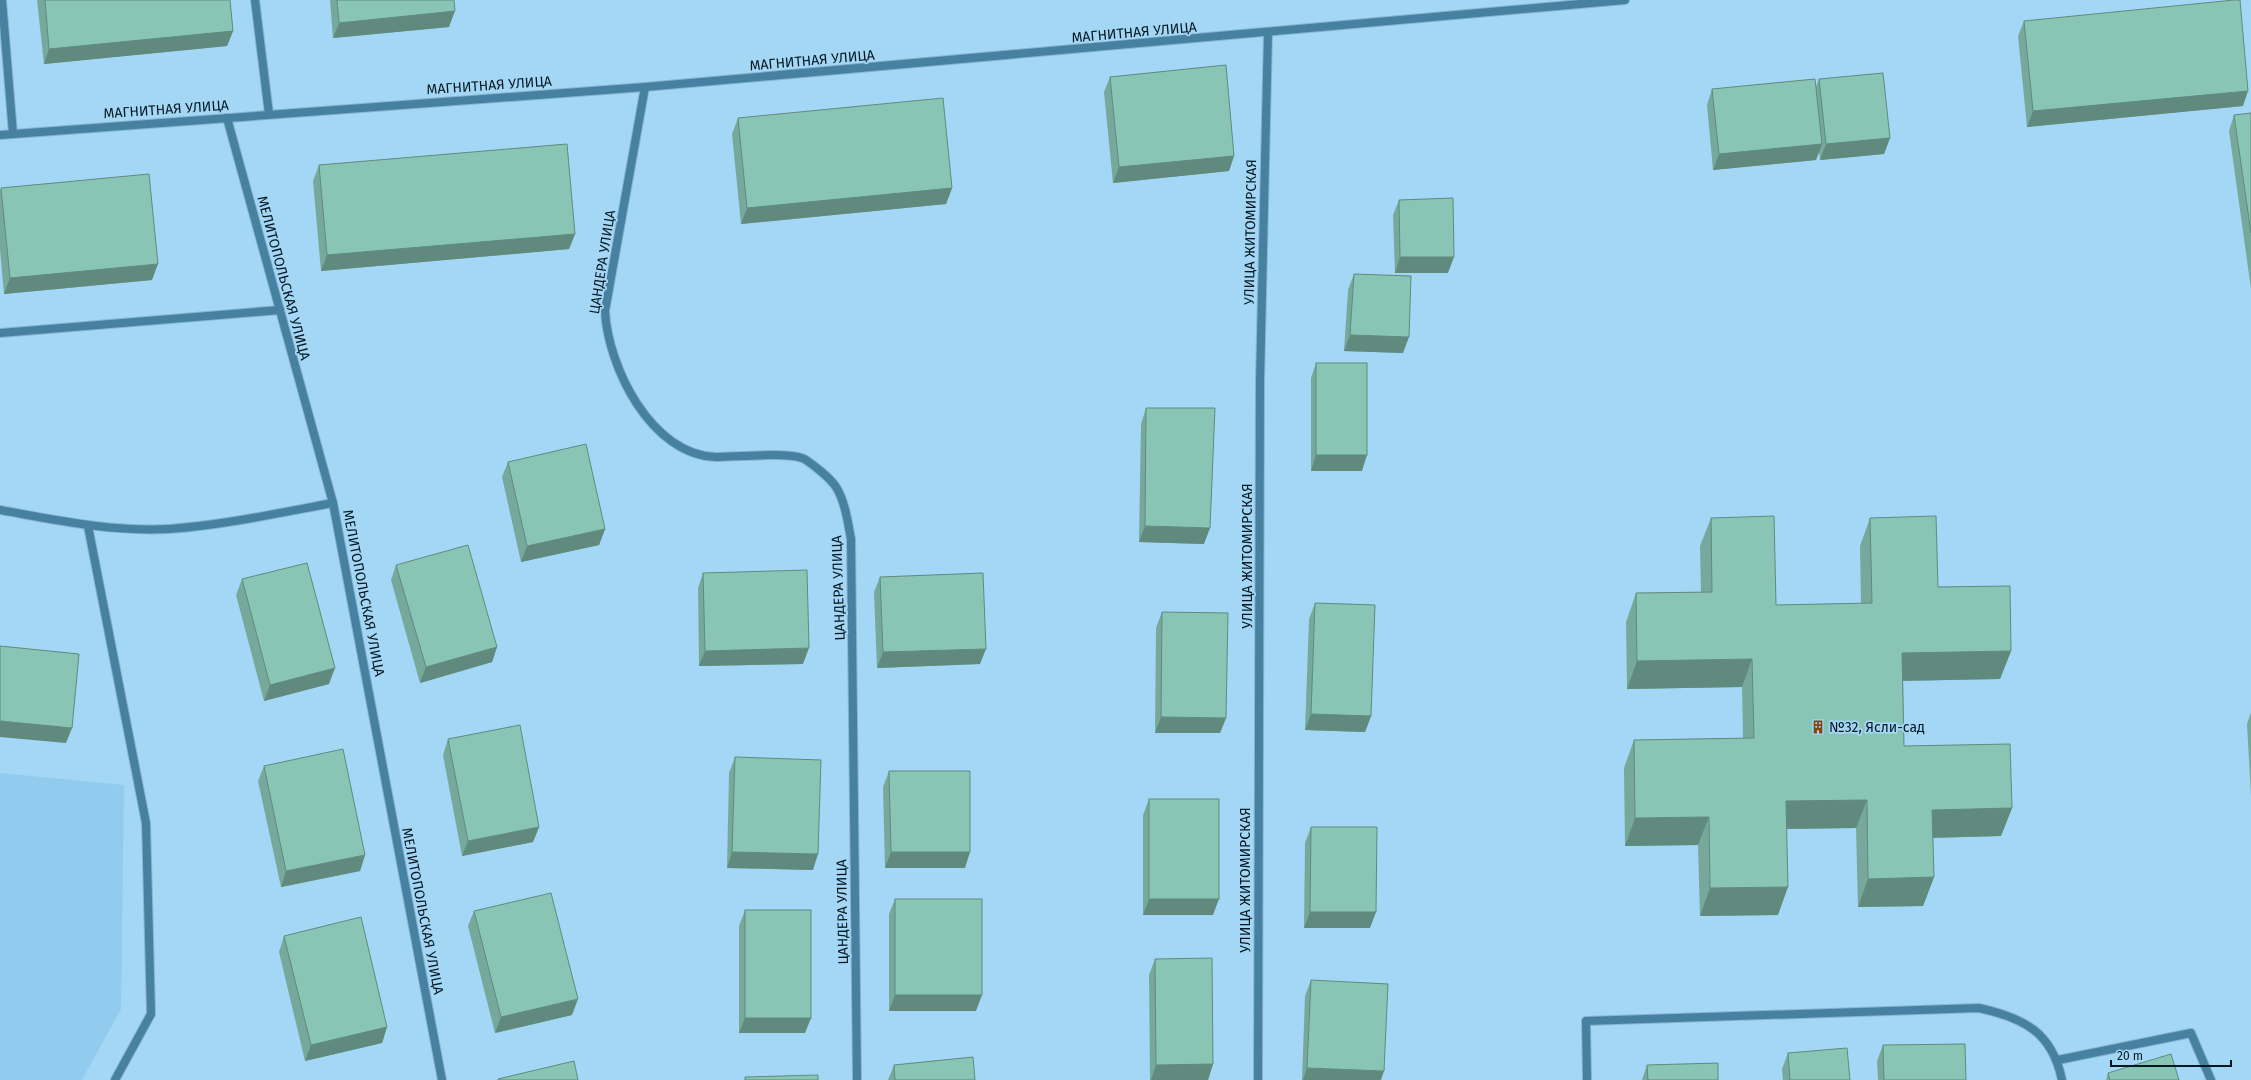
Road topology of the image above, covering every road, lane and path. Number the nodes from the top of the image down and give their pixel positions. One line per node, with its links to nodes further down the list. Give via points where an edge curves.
1 (2, 0): 8 (street)
2 (255, 0): 6 (street)
3 (1624, 0): 4 (street, МАГНИТНАЯ УЛИЦА)
4 (1268, 33): 5 (street, МАГНИТНАЯ УЛИЦА); 19 (street, УЛИЦА ЖИТОМИРСКАЯ, via 1260,380)
5 (645, 87): 6 (street, МАГНИТНАЯ УЛИЦА); 18 (street, ЦАНДЕРА УЛИЦА, via 605,311 606,330 616,362 630,392 640,408 669,440 698,455 782,456 805,459 836,487 846,513 851,539)
6 (269, 114): 7 (street, МАГНИТНАЯ УЛИЦА)
7 (227, 118): 8 (street, МАГНИТНАЯ УЛИЦА); 10 (street, МЕЛИТОПОЛЬСКАЯ УЛИЦА)
8 (13, 134): 9 (street, МАГНИТНАЯ УЛИЦА)
9 (0, 135)
10 (280, 310): 11 (street); 12 (street, МЕЛИТОПОЛЬСКАЯ УЛИЦА)
11 (0, 333)
12 (333, 503): 14 (street, via 237,521 168,529); 17 (street, МЕЛИТОПОЛЬСКАЯ УЛИЦА)
13 (0, 510): 14 (street)
14 (88, 526): 16 (street, via 146,822 151,1014)
15 (2058, 1060): 20 (street, via 2040,1033 2007,1014 1979,1008 1586,1021); 21 (street); 22 (street, via 2191,1033)
16 (115, 1080)
17 (442, 1080)
18 (857, 1080)
19 (1258, 1080)
20 (1586, 1080)
21 (2062, 1080)
22 (2210, 1080)

